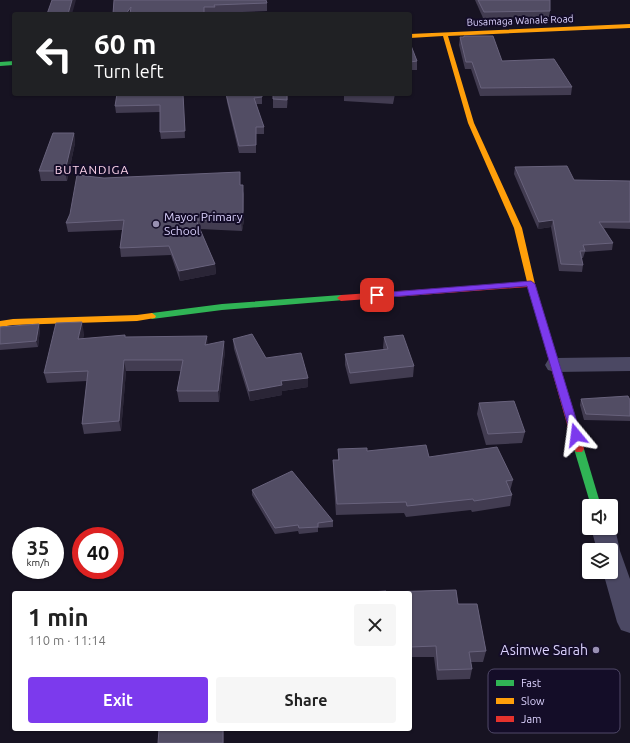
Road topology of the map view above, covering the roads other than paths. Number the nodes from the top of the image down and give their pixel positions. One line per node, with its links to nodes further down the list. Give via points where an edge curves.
1 (630, 26): 2 (street, Busamaga Wanale Road)
2 (445, 34): 3 (street, Busamaga Wanale Road); 6 (street, via 471,124 518,228)
3 (412, 36)
4 (12, 63): 5 (street)
5 (0, 64)
6 (531, 284): 7 (street, via 222,307 137,318); 9 (street)
7 (0, 324)
8 (630, 364): 9 (street)
9 (555, 365): 10 (street)
10 (594, 499)
11 (618, 579): 12 (street)
12 (630, 622)

